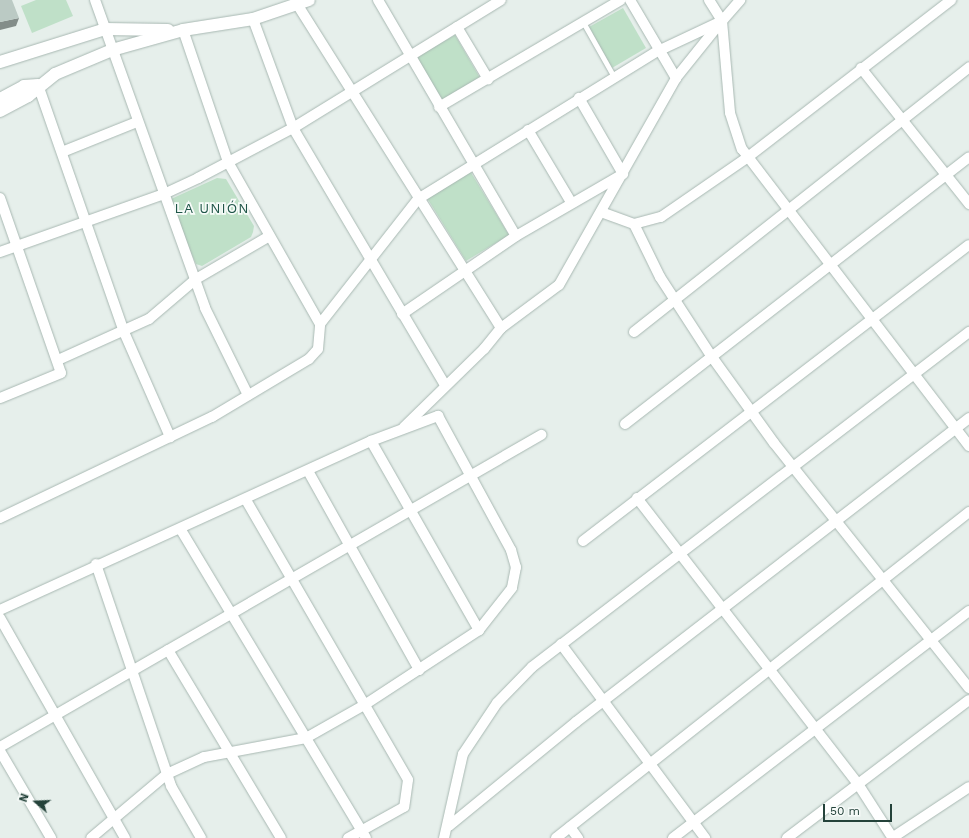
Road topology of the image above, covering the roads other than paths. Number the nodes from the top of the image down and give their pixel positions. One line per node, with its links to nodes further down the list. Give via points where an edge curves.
1 (95, 0): 15 (street)
2 (309, 0): 10 (street)
3 (378, 0): 19 (street)
4 (501, 0): 14 (street)
5 (621, 0): 13 (street)
6 (630, 0): 18 (street)
7 (709, 0): 12 (street)
8 (740, 0): 12 (street)
9 (951, 0): 21 (street)
10 (297, 4): 11 (street); 27 (street)
11 (253, 19): 16 (street); 34 (street)
12 (722, 21): 18 (street); 25 (street); 37 (street, via 730,114)
13 (583, 22): 23 (lane); 24 (street)
14 (457, 26): 19 (street); 24 (street)
15 (105, 29): 16 (street); 17 (street); 20 (street)
16 (183, 30): 17 (street); 39 (street)
17 (112, 50): 26 (street); 33 (street)
18 (658, 50): 23 (street); 25 (street)
19 (409, 55): 27 (street); 30 (street)
20 (0, 62)
21 (861, 68): 32 (street); 37 (street)
22 (969, 68): 32 (street)
23 (614, 77): 28 (street)
24 (488, 78): 30 (street)
25 (676, 78): 41 (street)
26 (38, 85): 29 (street, via 24,86); 31 (street, via 28,96); 36 (street)
27 (351, 90): 34 (street); 45 (street)
28 (579, 98): 35 (street); 41 (street)
29 (0, 99)
30 (439, 107): 40 (street)
31 (0, 111)
32 (903, 120): 42 (street); 48 (street)
33 (137, 122): 36 (street); 43 (street)
34 (293, 128): 39 (street); 57 (street)
35 (528, 130): 40 (street); 46 (street)
36 (62, 152): 50 (street)
37 (748, 156): 48 (street); 51 (street, via 661,218)
38 (969, 157): 42 (street)
39 (228, 162): 43 (street); 53 (street)
40 (472, 164): 45 (street); 52 (street)
41 (624, 174): 46 (street); 49 (street)
42 (946, 175): 47 (street); 58 (street)
43 (164, 194): 50 (street); 60 (street)
44 (0, 198): 55 (street)
45 (418, 200): 57 (street); 59 (street)
46 (571, 202): 52 (street)
47 (969, 204)
48 (789, 210): 58 (street); 61 (street)
49 (601, 212): 51 (street); 65 (street, via 559,285)
50 (86, 222): 55 (street); 66 (street)
51 (634, 224): 61 (street)
52 (516, 236): 59 (street)
53 (268, 237): 60 (street); 64 (street)
54 (969, 245): 63 (street)
55 (16, 246): 56 (street); 70 (street)
56 (0, 252)
57 (370, 262): 62 (street); 64 (street)
58 (830, 265): 63 (street); 69 (street)
59 (466, 268): 62 (street); 65 (street)
60 (196, 279): 66 (street, via 149,319); 73 (street, via 205,308)
61 (674, 300): 67 (street); 69 (street)
62 (402, 314): 72 (street)
63 (873, 320): 71 (street); 75 (street)
64 (320, 324): 73 (street, via 320,342 312,357)
65 (501, 328): 72 (street, via 484,349)
66 (124, 332): 70 (street); 81 (street)
67 (634, 332)
68 (969, 332): 71 (street)
69 (712, 357): 75 (street); 77 (street)
70 (58, 360): 74 (street, via 60,373)
71 (914, 374): 78 (street); 84 (street)
72 (445, 385): 79 (street)
73 (248, 395): 81 (street)
74 (0, 398)
75 (753, 414): 84 (street); 87 (street)
76 (969, 418): 78 (street)
77 (625, 424)
78 (956, 428): 83 (street); 92 (street)
79 (401, 430): 82 (street); 86 (street, via 438,416)
80 (541, 435): 86 (street)
81 (170, 437): 91 (street)
82 (371, 441): 85 (street); 89 (street)
83 (969, 446)
84 (793, 467): 92 (street); 96 (street)
85 (308, 471): 88 (street); 95 (street)
86 (470, 476): 89 (street); 105 (street, via 511,550 516,567 512,588)
87 (637, 498): 94 (street); 96 (street)
88 (246, 500): 93 (street); 98 (street)
89 (410, 510): 95 (street); 105 (street)
90 (969, 512): 99 (street)
91 (0, 518)
92 (836, 521): 99 (street); 100 (street)
93 (181, 530): 97 (street); 103 (street)
94 (583, 541)
95 (349, 546): 98 (street); 110 (street)
96 (680, 554): 100 (street); 107 (street)
97 (96, 564): 101 (street); 111 (street)
98 (291, 579): 103 (street); 115 (street)
99 (883, 580): 106 (street); 109 (street)
100 (723, 609): 109 (street); 114 (street)
101 (0, 610)
102 (969, 611): 106 (street)
103 (231, 614): 108 (street); 118 (street)
104 (0, 618): 116 (street)
105 (479, 630): 110 (street)
106 (931, 640): 112 (street); 117 (street)
107 (561, 644): 114 (street); 128 (street, via 532,667 497,703 463,754)
108 (168, 650): 111 (street); 121 (street)
109 (770, 669): 117 (street); 122 (street)
110 (419, 670): 115 (street)
111 (132, 671): 116 (street); 123 (street)
112 (969, 688)
113 (969, 700): 124 (street)
114 (603, 701): 122 (street); 128 (street)
115 (366, 704): 118 (street); 130 (street, via 408,780 408,794 404,807)
116 (54, 716): 119 (street); 126 (street)
117 (815, 727): 124 (street); 127 (street)
118 (306, 738): 121 (street); 130 (street)
119 (0, 747)
120 (0, 751): 131 (street)
121 (230, 754): 123 (street, via 204,757); 135 (street)
122 (650, 764): 127 (street); 129 (street)
123 (167, 774): 126 (street); 134 (street)
124 (858, 784): 142 (street); 143 (street)
125 (969, 787): 143 (street)
126 (114, 819): 132 (street); 133 (street)
127 (693, 822): 140 (street); 141 (street)
128 (449, 826): 137 (street)
129 (570, 827): 138 (street); 139 (street)
130 (364, 834): 136 (street)
131 (51, 838)
132 (91, 838)
133 (125, 838)
134 (201, 838)
135 (281, 838)
136 (348, 838)
137 (444, 838)
138 (556, 838)
139 (578, 838)
140 (673, 838)
141 (705, 838)
142 (787, 838)
143 (892, 838)

